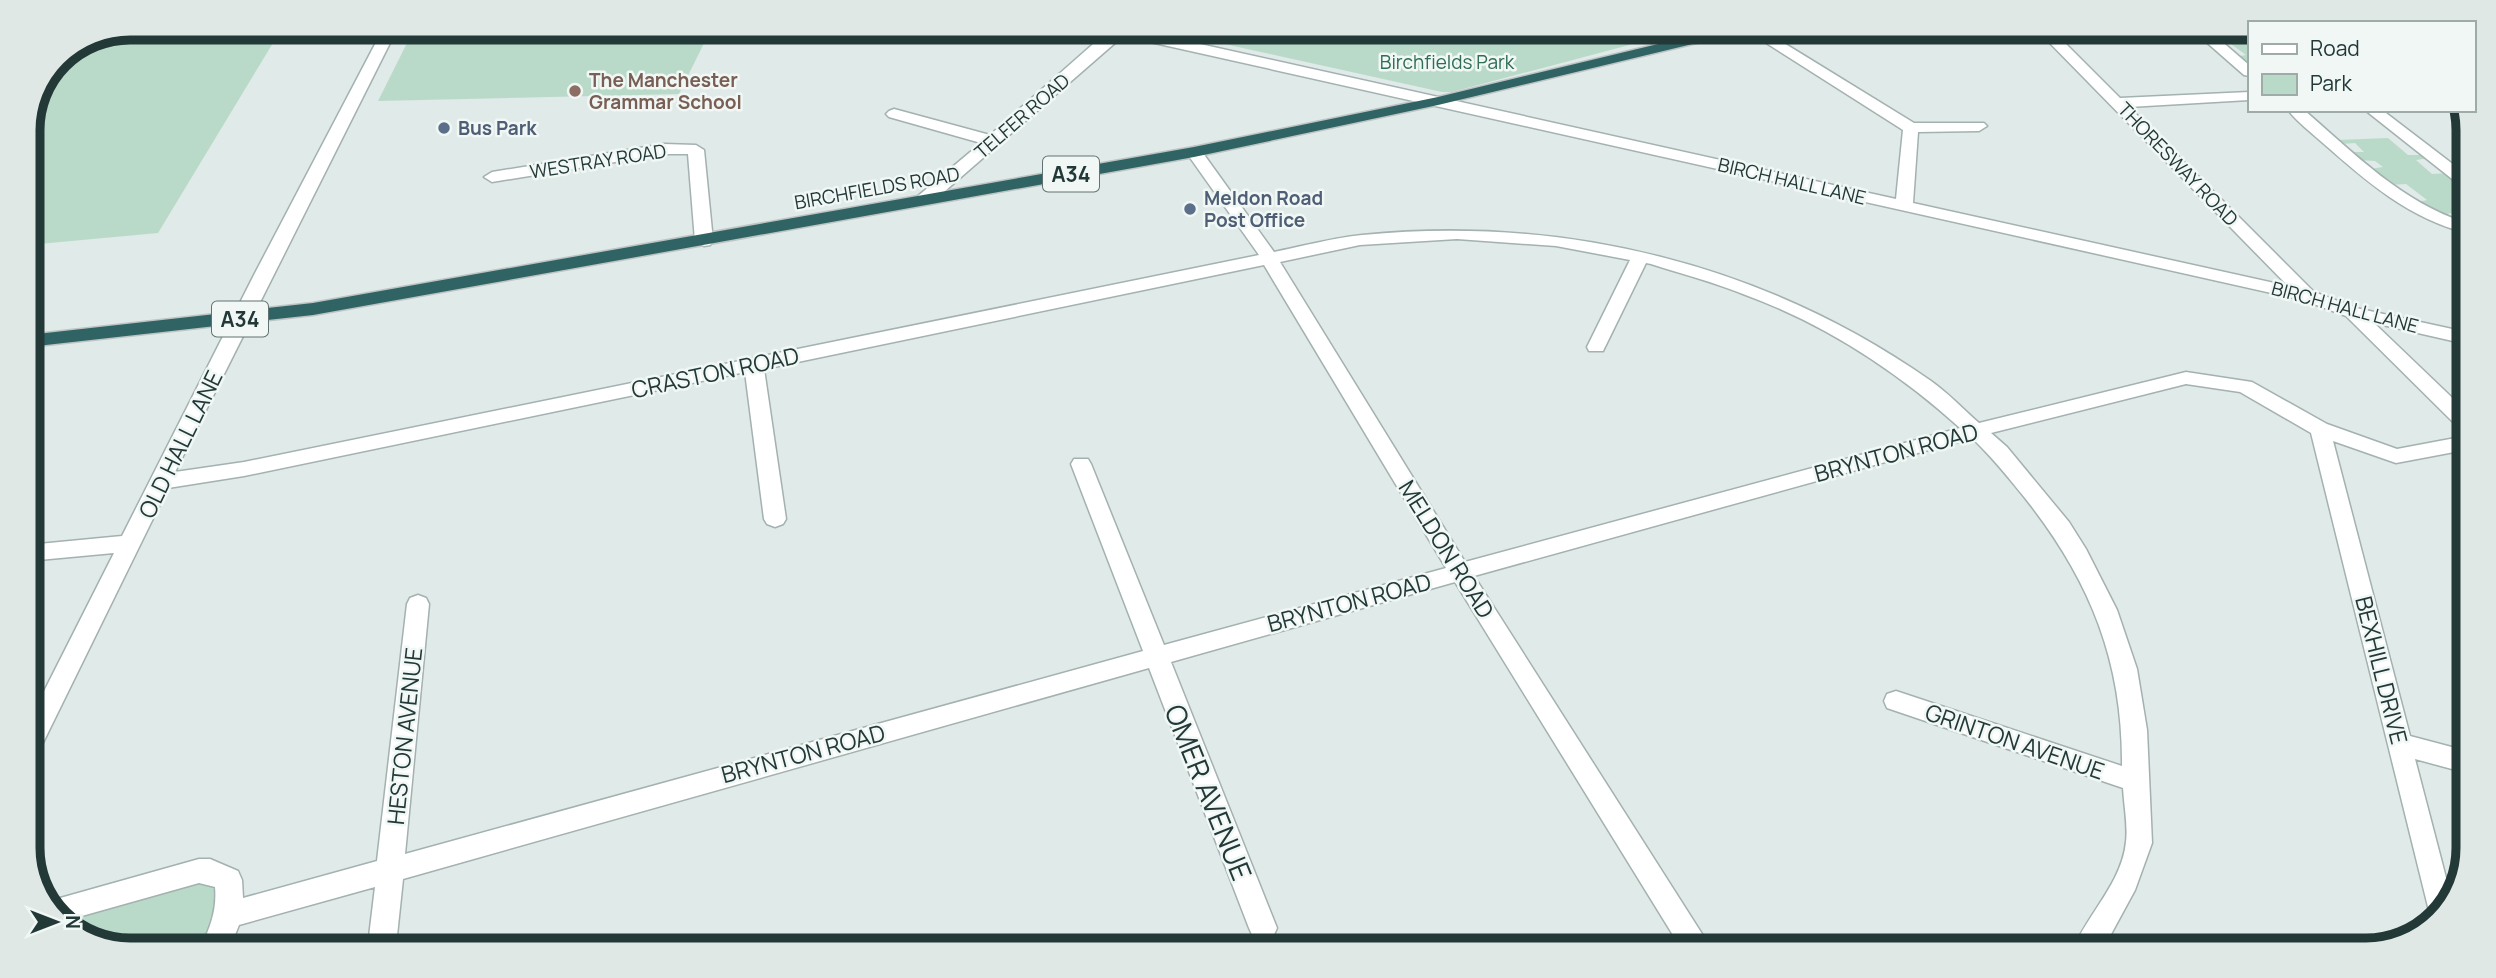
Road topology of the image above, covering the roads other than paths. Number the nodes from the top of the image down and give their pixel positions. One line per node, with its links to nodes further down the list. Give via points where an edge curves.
1 (384, 40): 29 (street, OLD HALL LANE)
2 (1108, 40): 17 (street, TELFER ROAD)
3 (1159, 40): 10 (street, BIRCH HALL LANE)
4 (1692, 40): 10 (highway, BIRCHFIELDS ROAD / A34)
5 (1769, 40): 16 (street)
6 (2054, 40): 11 (street, THORESWAY ROAD)
7 (2211, 40): 8 (street)
8 (2248, 71)
9 (2248, 96): 11 (street)
10 (1438, 101): 18 (highway, BIRCHFIELDS ROAD / A34); 22 (street, BIRCH HALL LANE)
11 (2119, 103): 27 (street, THORESWAY ROAD)
12 (2297, 112): 23 (street, via 2402,199)
13 (2375, 112): 19 (street)
14 (894, 114): 17 (street)
15 (1979, 125): 16 (street)
16 (1911, 128): 22 (street)
17 (993, 141): 21 (street, TELFER ROAD)
18 (1194, 152): 21 (highway, BIRCHFIELDS ROAD / A34); 26 (street, MELDON ROAD)
19 (2456, 175)
20 (492, 177): 24 (street, WESTRAY ROAD, via 664,149 696,150)
21 (924, 200): 24 (highway, BIRCHFIELDS ROAD / A34)
22 (1904, 206): 27 (street, BIRCH HALL LANE)
23 (2456, 225)
24 (704, 241): 29 (highway, BIRCHFIELDS ROAD / A34)
25 (1641, 255): 26 (street, CRASTON ROAD, via 1563,240 1462,234 1386,237); 32 (street); 36 (street, CRASTON ROAD, via 1741,285 1822,322 1924,386)
26 (1269, 258): 33 (street, CRASTON ROAD); 43 (street, MELDON ROAD)
27 (2308, 296): 28 (street, BIRCH HALL LANE)
28 (2351, 312): 30 (street, BIRCH HALL LANE); 34 (street)
29 (242, 319): 31 (highway, BIRCHFIELDS ROAD / A34); 39 (street, OLD HALL LANE)
30 (2456, 336)
31 (40, 340)
32 (1596, 347)
33 (754, 365): 39 (street, CRASTON ROAD); 40 (street)
34 (2456, 413)
35 (2320, 429): 36 (street, BRYNTON ROAD, via 2245,386 2186,378); 37 (street, BRYNTON ROAD, via 2396,456); 48 (street, BEXHILL DRIVE)
36 (1977, 430): 43 (street, BRYNTON ROAD); 50 (street, CRASTON ROAD, via 2047,507 2097,589 2130,682 2136,736)
37 (2456, 445)
38 (1081, 464): 45 (street, OMER AVENUE)
39 (161, 482): 41 (street, OLD HALL LANE)
40 (775, 519)
41 (132, 542): 42 (street); 47 (street, OLD HALL LANE)
42 (40, 552)
43 (1460, 572): 45 (street, BRYNTON ROAD); 58 (street, MELDON ROAD)
44 (418, 604): 51 (street, HESTON AVENUE)
45 (1155, 656): 51 (street, BRYNTON ROAD); 55 (street, OMER AVENUE)
46 (1896, 701): 50 (street, GRINTON AVENUE)
47 (40, 724)
48 (2401, 744): 49 (street); 52 (street, BEXHILL DRIVE)
49 (2456, 759)
50 (2134, 781): 59 (street, CRASTON ROAD, via 2139,847)
51 (390, 869): 54 (street, BRYNTON ROAD); 57 (street, HESTON AVENUE)
52 (2439, 900)
53 (91, 901): 54 (street, via 210,871 228,880)
54 (229, 915): 56 (street)
55 (1263, 928)
56 (219, 938)
57 (383, 938)
58 (1691, 938)
59 (2094, 938)

